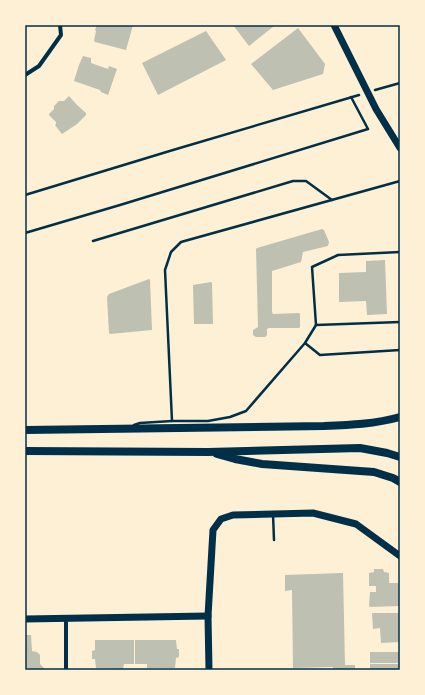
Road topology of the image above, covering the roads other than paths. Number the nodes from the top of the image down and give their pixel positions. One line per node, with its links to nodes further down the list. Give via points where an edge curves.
1 (60, 25): 3 (street, via 61,35 40,66)
2 (334, 25): 4 (street, via 367,93)
3 (25, 75)
4 (400, 148)
5 (400, 181): 6 (lane)
6 (332, 200): 7 (lane, via 306,182 293,181); 14 (lane, via 181,242 171,252 165,270)
7 (93, 241)
8 (400, 252): 10 (lane, via 338,255 312,267)
9 (400, 322): 10 (lane)
10 (316, 325): 11 (lane)
11 (305, 343): 12 (lane, via 320,355); 14 (lane, via 246,410 230,417 208,421)
12 (400, 350)
13 (400, 417): 15 (main road, via 370,424 324,426)
14 (172, 421): 15 (lane, via 140,423)
15 (120, 429): 16 (main road)
16 (25, 430)
17 (25, 452): 18 (main road)
18 (208, 452): 19 (main road, via 360,448); 20 (main road, via 262,464 374,472)
19 (400, 457)
20 (400, 482)
21 (273, 514): 22 (lane); 23 (street, via 313,513 356,524); 24 (street, via 233,515 222,519 213,530)
22 (274, 540)
23 (400, 556)
24 (208, 616): 25 (street); 28 (street)
25 (66, 618): 26 (street); 27 (street)
26 (25, 619)
27 (66, 670)
28 (209, 670)

